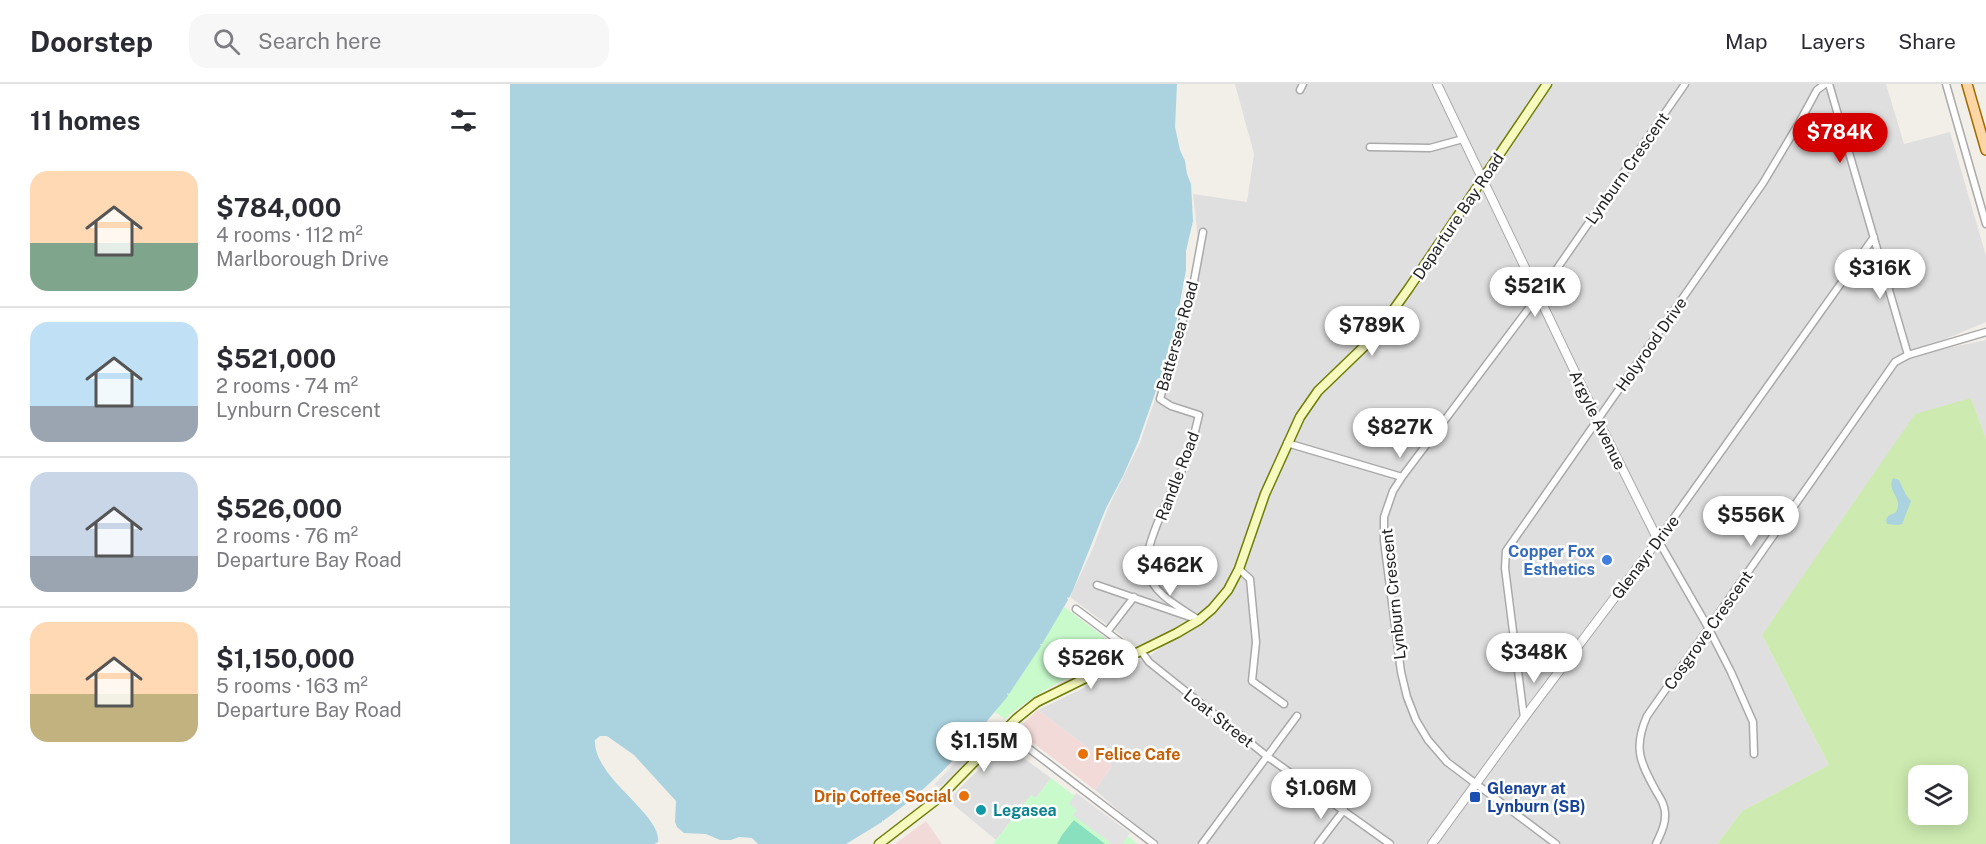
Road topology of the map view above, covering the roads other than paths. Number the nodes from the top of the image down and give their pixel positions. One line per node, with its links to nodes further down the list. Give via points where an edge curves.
1 (1437, 84): 7 (street, Argyle Avenue)
2 (1547, 84): 10 (main road, Departure Bay Road)
3 (1685, 84): 14 (street, Lynburn Crescent)
4 (1827, 84): 13 (street); 18 (street, Holyrood Drive, via 1817,90 1763,183)
5 (1946, 84): 11 (street)
6 (1967, 84): 9 (main road)
7 (1463, 139): 8 (street, via 1430,148); 10 (street, Argyle Avenue)
8 (1370, 147)
9 (1986, 150)
10 (1482, 179): 14 (street, Argyle Avenue); 19 (main road, Departure Bay Road, via 1374,337 1318,391)
11 (1986, 224)
12 (1203, 232): 17 (street, Battersea Road, via 1194,280 1160,399)
13 (1874, 237): 16 (street); 21 (street, Glenayr Drive)
14 (1538, 297): 18 (street, Argyle Avenue); 20 (street, Lynburn Crescent)
15 (1986, 332): 16 (street, Cosgrove Crescent)
16 (1908, 355): 27 (street, Cosgrove Crescent, via 1895,362)
17 (1199, 415): 26 (street, Randle Road, via 1186,461 1167,498 1148,553 1147,570 1168,600)
18 (1598, 420): 21 (street, Argyle Avenue); 33 (street, Holyrood Drive, via 1506,551)
19 (1287, 443): 20 (street); 22 (main road, Departure Bay Road)
20 (1402, 477): 37 (street, Lynburn Crescent, via 1384,517 1384,541 1407,697 1428,740 1447,762)
21 (1658, 540): 27 (street, Argyle Avenue); 33 (street, Glenayr Drive)
22 (1239, 569): 26 (main road, Departure Bay Road, via 1228,590); 31 (street, via 1250,579 1256,642 1252,681)
23 (1097, 585): 24 (street)
24 (1134, 597): 26 (street); 28 (street)
25 (1076, 609): 28 (street)
26 (1199, 620): 29 (main road, Departure Bay Road)
27 (1709, 629): 35 (street, Argyle Avenue, via 1753,722); 46 (street, Cosgrove Crescent, via 1647,716 1640,732 1638,751 1642,765 1664,805 1663,829)
28 (1107, 632): 30 (street, via 1124,644)
29 (1141, 651): 30 (main road, Departure Bay Road); 36 (street, Loat Street, via 1149,662)
30 (1131, 656): 34 (main road, Departure Bay Road, via 1037,702)
31 (1284, 704)
32 (1297, 716): 36 (street)
33 (1524, 718): 37 (street, Glenayr Drive)
34 (1006, 731): 39 (main road, Departure Bay Road, via 940,796); 40 (street)
35 (1754, 754)
36 (1268, 757): 38 (street, Loat Street); 41 (street)
37 (1476, 784): 44 (street, Glenayr Drive); 45 (street, Lynburn Crescent)
38 (1344, 810): 42 (street); 43 (street, Loat Street)
39 (879, 844)
40 (1154, 844)
41 (1202, 844)
42 (1318, 844)
43 (1390, 844)
44 (1432, 844)
45 (1556, 844)
46 (1656, 844)

